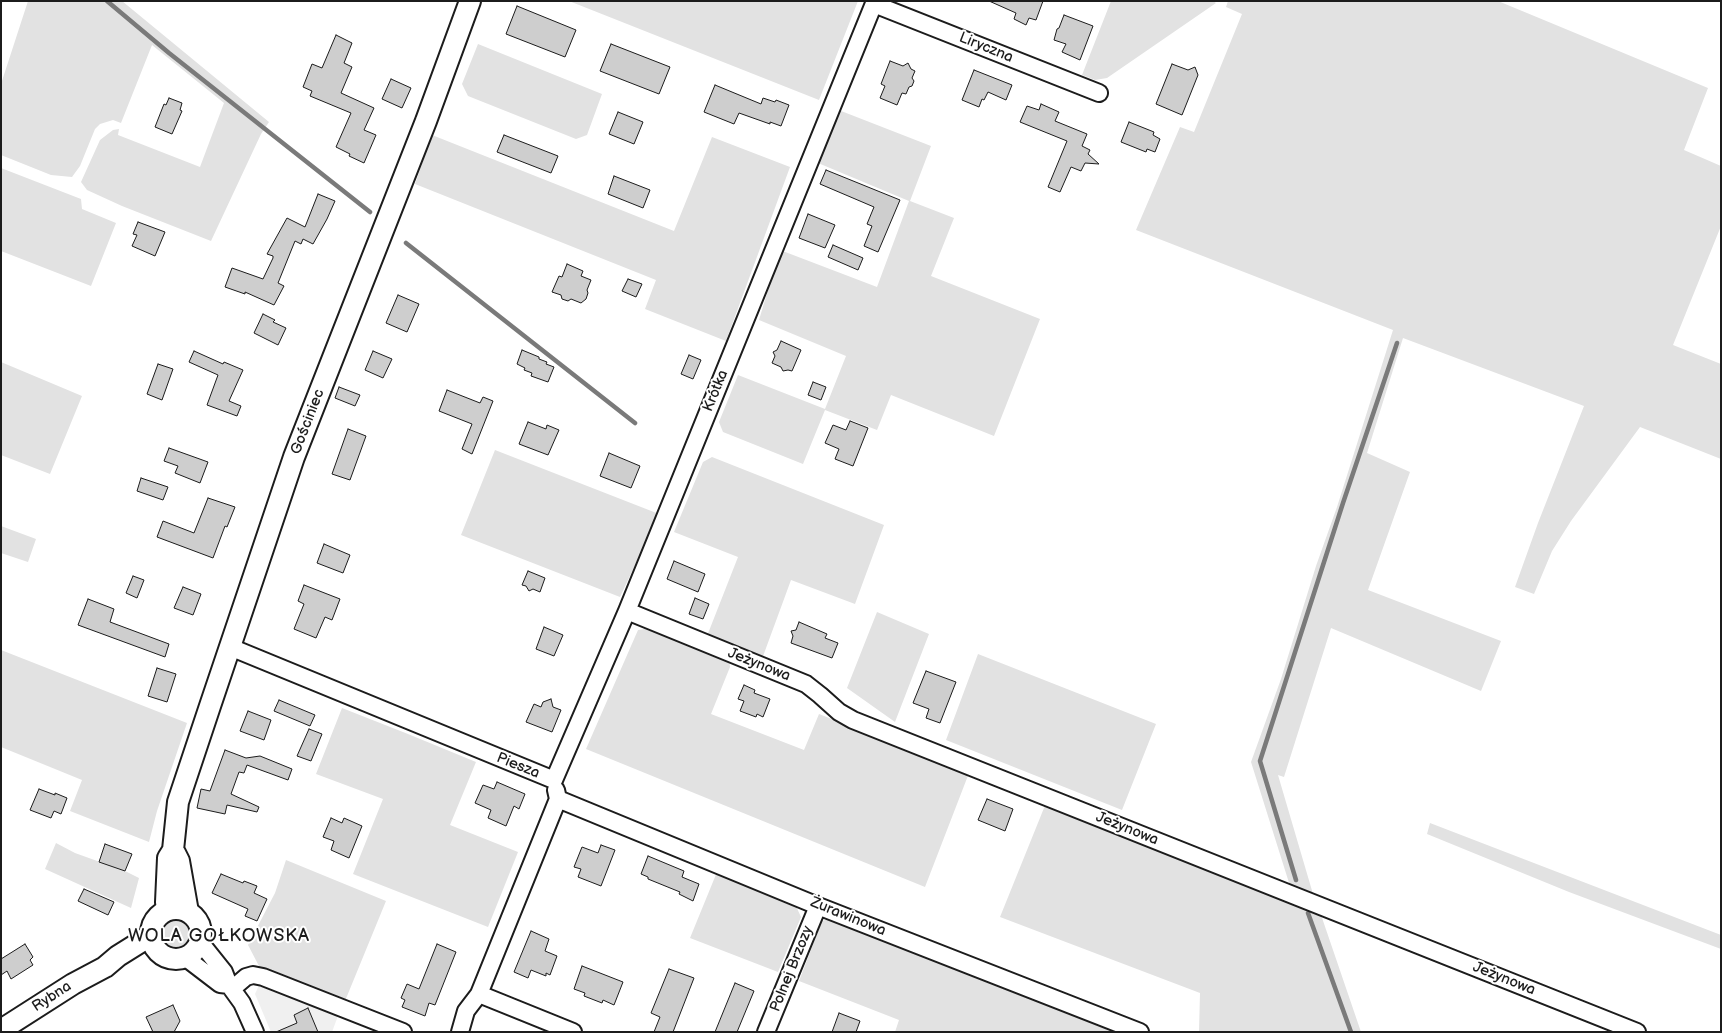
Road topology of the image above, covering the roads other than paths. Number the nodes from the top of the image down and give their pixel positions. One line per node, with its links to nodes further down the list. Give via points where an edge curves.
1 (470, 1): 5 (street, Gościniec, via 294,457)
2 (874, 2): 3 (street, Liryczna); 4 (street, Krótka)
3 (1099, 93)
4 (627, 611): 6 (street, Krótka); 24 (street, Jeżynowa, via 806,684 838,712 853,720)
5 (230, 647): 6 (street, Piesza); 8 (street, Gościniec, via 178,802)
6 (554, 780): 7 (street, Piesza)
7 (558, 799): 9 (street, Żurawinowa); 16 (street)
8 (173, 850): 10 (street, Gościniec, via 168,858); 11 (street, Gościniec)
9 (818, 906): 22 (street, Polnej Brzozy); 23 (street, Żurawinowa)
10 (167, 910): 11 (street, via 173,908); 13 (street, via 154,920 151,928)
11 (188, 912): 12 (street, Gościniec, via 201,928)
12 (200, 942): 14 (street); 15 (street, Gościniec, via 224,972)
13 (154, 944): 14 (street, Gościniec, via 170,959); 17 (street, Rybna, via 120,965 105,966)
14 (186, 958): 15 (street, Gościniec, via 220,984)
15 (230, 987): 18 (street, Gościniec, via 242,1003); 19 (street, via 246,977 263,977)
16 (479, 994): 20 (street, via 466,1011); 21 (street)
17 (1, 1030)
18 (255, 1032)
19 (403, 1032)
20 (460, 1032)
21 (573, 1032)
22 (766, 1032)
23 (1140, 1032)
24 (1637, 1032)

